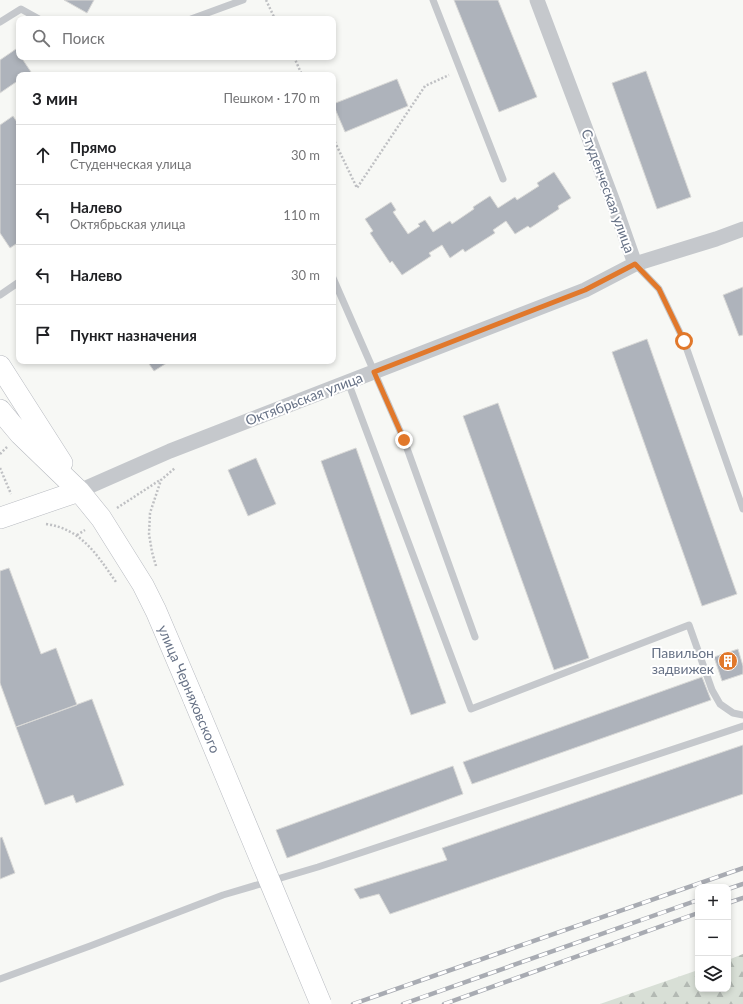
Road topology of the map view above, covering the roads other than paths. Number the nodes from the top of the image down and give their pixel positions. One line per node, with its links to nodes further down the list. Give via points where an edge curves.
1 (243, 0): 5 (lane)
2 (433, 0): 7 (lane)
3 (537, 0): 9 (street, Студенческая улица)
4 (33, 16): 6 (lane, via 21,10)
5 (199, 16)
6 (0, 22)
7 (503, 179)
8 (743, 229): 9 (street, Октябрьская улица)
9 (635, 264): 14 (street, Октябрьская улица, via 585,290); 18 (lane, Студенческая улица, via 659,289 684,341)
10 (16, 284): 12 (lane)
11 (336, 285): 14 (lane)
12 (0, 295)
13 (0, 366): 17 (street)
14 (374, 372): 15 (street, Октябрьская улица); 20 (lane, via 404,440)
15 (348, 382): 17 (street, Октябрьская улица, via 170,451); 21 (lane, via 471,709 689,625 712,690 720,704 732,713)
16 (0, 410): 17 (street, улица Черняховского, via 20,434)
17 (79, 491): 19 (street, Октябрьская улица); 24 (street, улица Черняховского, bridge, via 101,518 143,585 156,611)
18 (743, 509)
19 (0, 518)
20 (475, 637)
21 (743, 715)
22 (743, 726): 23 (lane, via 318,867 223,895)
23 (0, 979)
24 (321, 1004)

